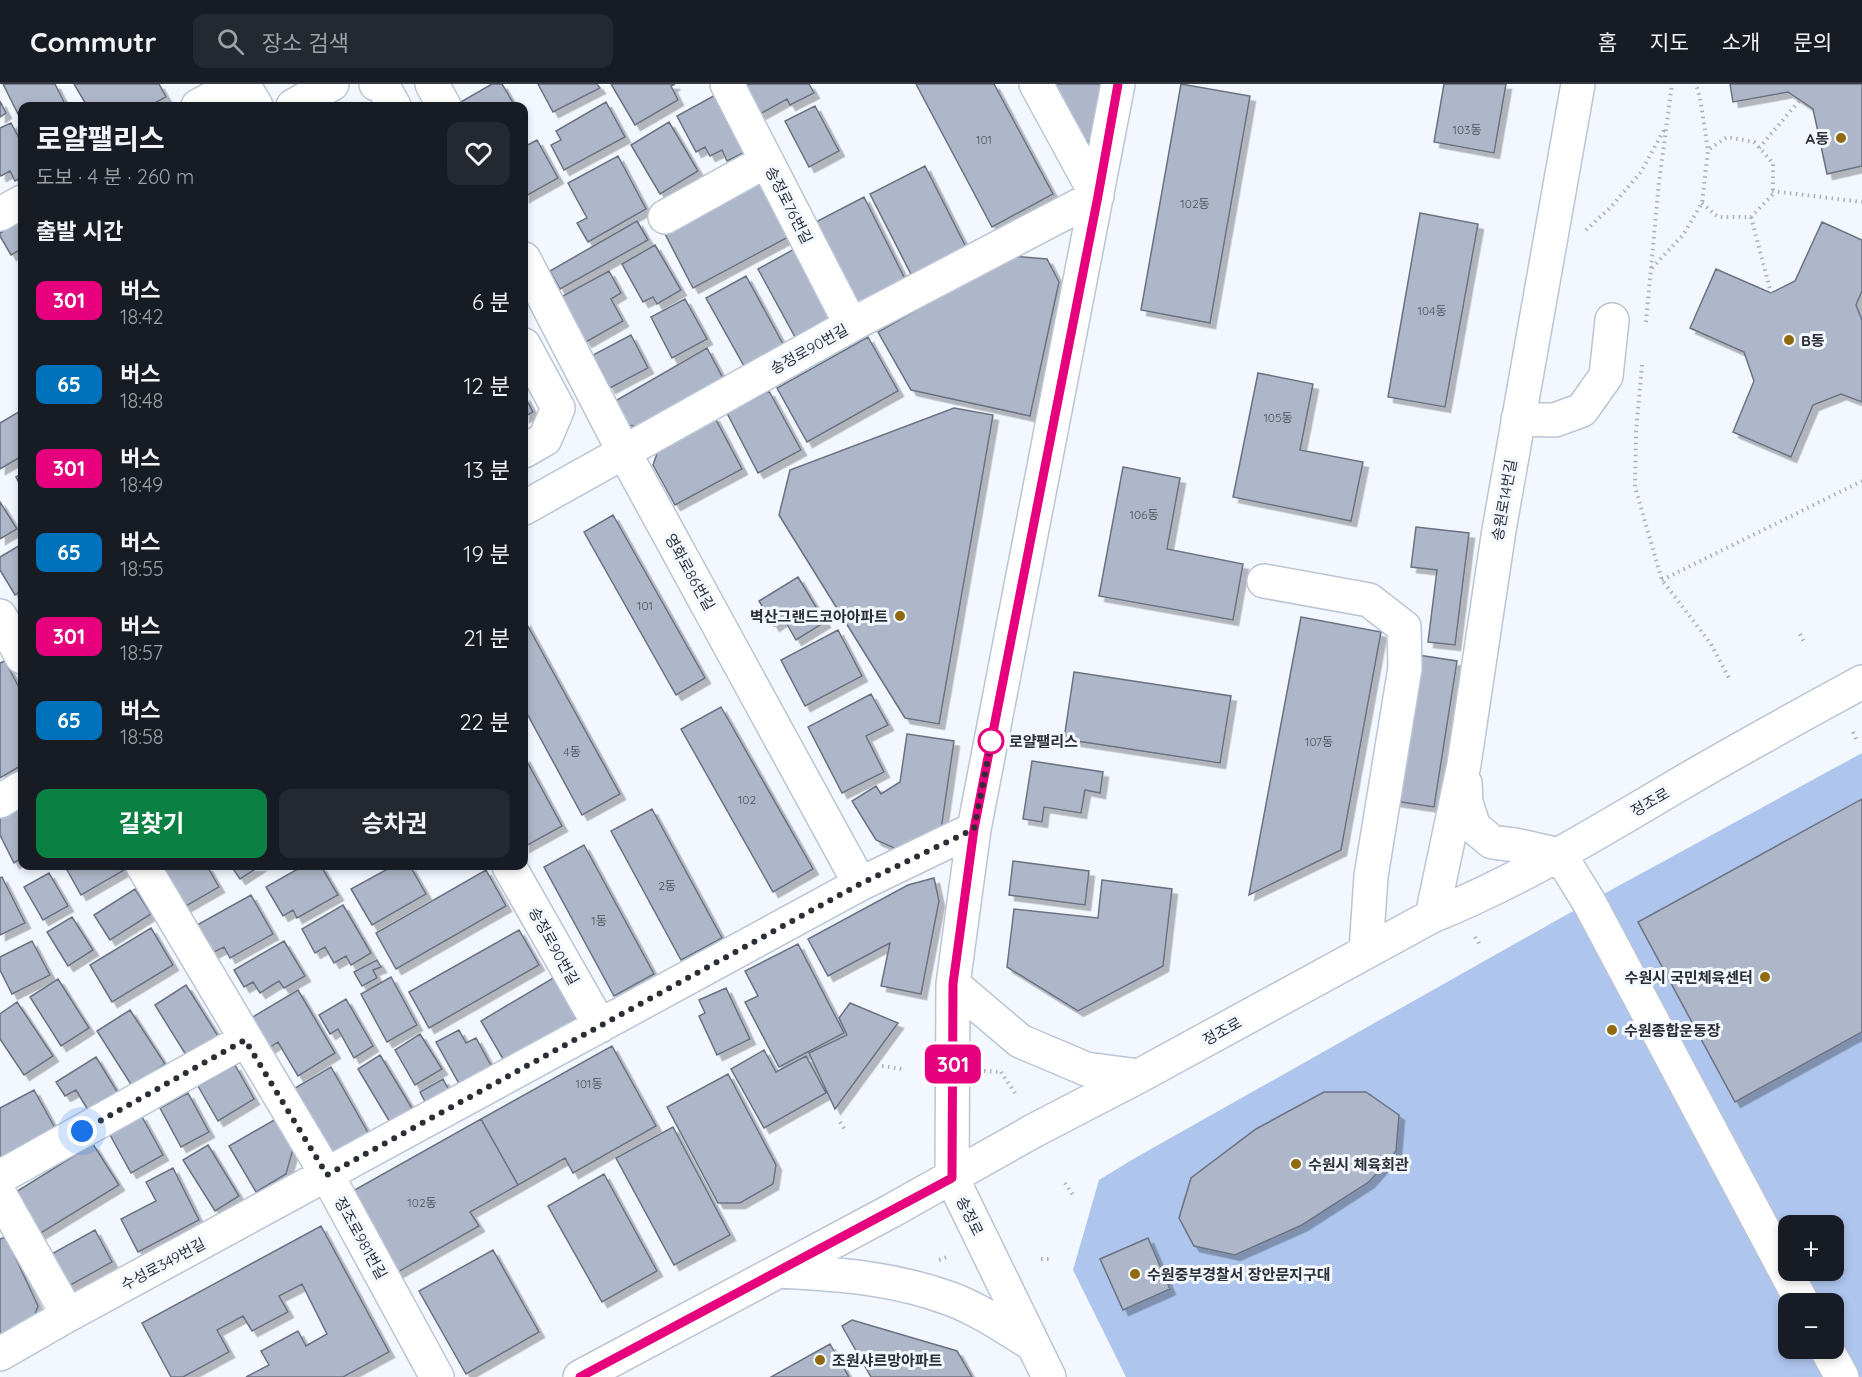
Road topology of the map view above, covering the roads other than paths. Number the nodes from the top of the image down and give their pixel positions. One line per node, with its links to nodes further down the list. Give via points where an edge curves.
1 (241, 84): 9 (street); 10 (street)
2 (332, 84): 11 (street)
3 (376, 84): 12 (street, via 383,86)
4 (432, 84): 13 (street)
5 (727, 84): 14 (street, 송정로76번길)
6 (1036, 84): 15 (street)
7 (1118, 84): 15 (street, 송정로)
8 (1578, 84): 23 (street, 송원로14번길)
9 (206, 102)
10 (253, 102)
11 (300, 102)
12 (392, 102)
13 (442, 102)
14 (766, 161): 18 (street); 21 (street, 송정로76번길)
15 (1098, 196): 21 (street, 송정로90번길); 34 (street, 송정로)
16 (18, 204): 17 (street)
17 (0, 214)
18 (665, 216)
19 (528, 267): 25 (street, 영화로86번길)
20 (1612, 320): 23 (street, via 1606,376 1582,410 1555,420)
21 (850, 325): 25 (street, 송정로90번길)
22 (528, 352): 24 (street, via 558,408 545,440)
23 (1518, 419): 31 (street, 송원로14번길)
24 (528, 450)
25 (624, 452): 26 (street, 송정로90번길); 38 (street, 영화로86번길)
26 (528, 506)
27 (1264, 581): 40 (street, via 1369,600 1404,627 1405,668 1371,876)
28 (0, 616): 29 (street)
29 (18, 650)
30 (1862, 682): 35 (street, 정조로, via 1761,736)
31 (1464, 764): 35 (street, via 1466,803 1474,826 1492,842); 39 (street, 송원로14번길)
32 (18, 790): 33 (street)
33 (0, 801)
34 (974, 829): 38 (street, 수성로349번길); 41 (street, 송정로)
35 (1560, 855): 39 (street, 정조로); 50 (street, via 1595,913)
36 (144, 870): 43 (street, 정조로981번길)
37 (511, 870): 42 (street, 송정로90번길)
38 (860, 884): 42 (street, 수성로349번길)
39 (1432, 916): 40 (street, 정조로)
40 (1366, 951): 44 (street, 정조로)
41 (953, 984): 44 (street, via 1020,1041 1086,1069); 47 (street, 송정로)
42 (600, 1026): 45 (street, 수성로349번길)
43 (245, 1040): 45 (street, 정조로981번길); 46 (street)
44 (1139, 1076): 47 (street, 정조로)
45 (327, 1175): 51 (street, 수성로349번길); 55 (street, 정조로981번길)
46 (0, 1177)
47 (952, 1178): 49 (street, 정조로); 52 (street, 송정로)
48 (0, 1195): 51 (street)
49 (778, 1271): 52 (street, via 849,1275 904,1284 997,1321); 56 (street, 정조로)
50 (1797, 1293)
51 (68, 1315): 53 (street, 수성로349번길)
52 (1032, 1344): 57 (street, 송정로)
53 (0, 1354)
54 (1832, 1359): 58 (street)
55 (437, 1377)
56 (580, 1377)
57 (1049, 1377)
58 (1842, 1377)

